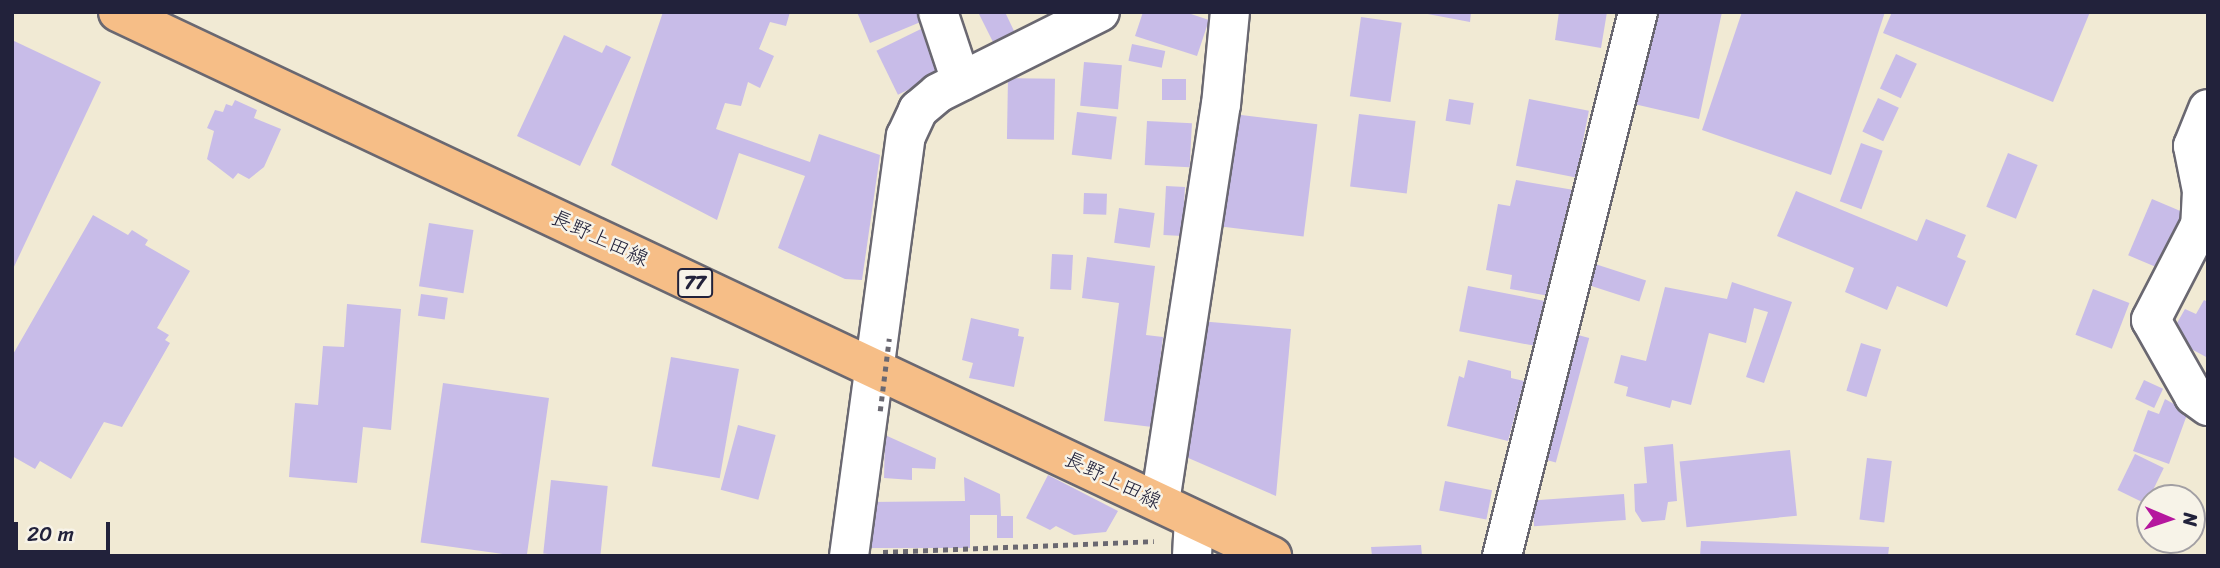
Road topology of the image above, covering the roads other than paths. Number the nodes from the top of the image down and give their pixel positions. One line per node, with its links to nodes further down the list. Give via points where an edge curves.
1 (118, 12): 8 (main road, 長野上田線 / 77)
2 (938, 12): 6 (street)
3 (1100, 12): 6 (street)
4 (1230, 12): 10 (street, via 1221,104)
5 (1638, 12): 14 (street)
6 (961, 81): 8 (street, via 918,110 906,136)
7 (2208, 109): 9 (street, via 2193,146 2202,191 2200,225 2151,320 2194,396)
8 (881, 352): 10 (main road, 長野上田線 / 77); 12 (street)
9 (2208, 406)
10 (1160, 502): 11 (main road, 長野上田線 / 77)
11 (1193, 538): 13 (main road, 長野上田線 / 77)
12 (864, 554)
13 (1272, 556)
14 (1502, 556)

